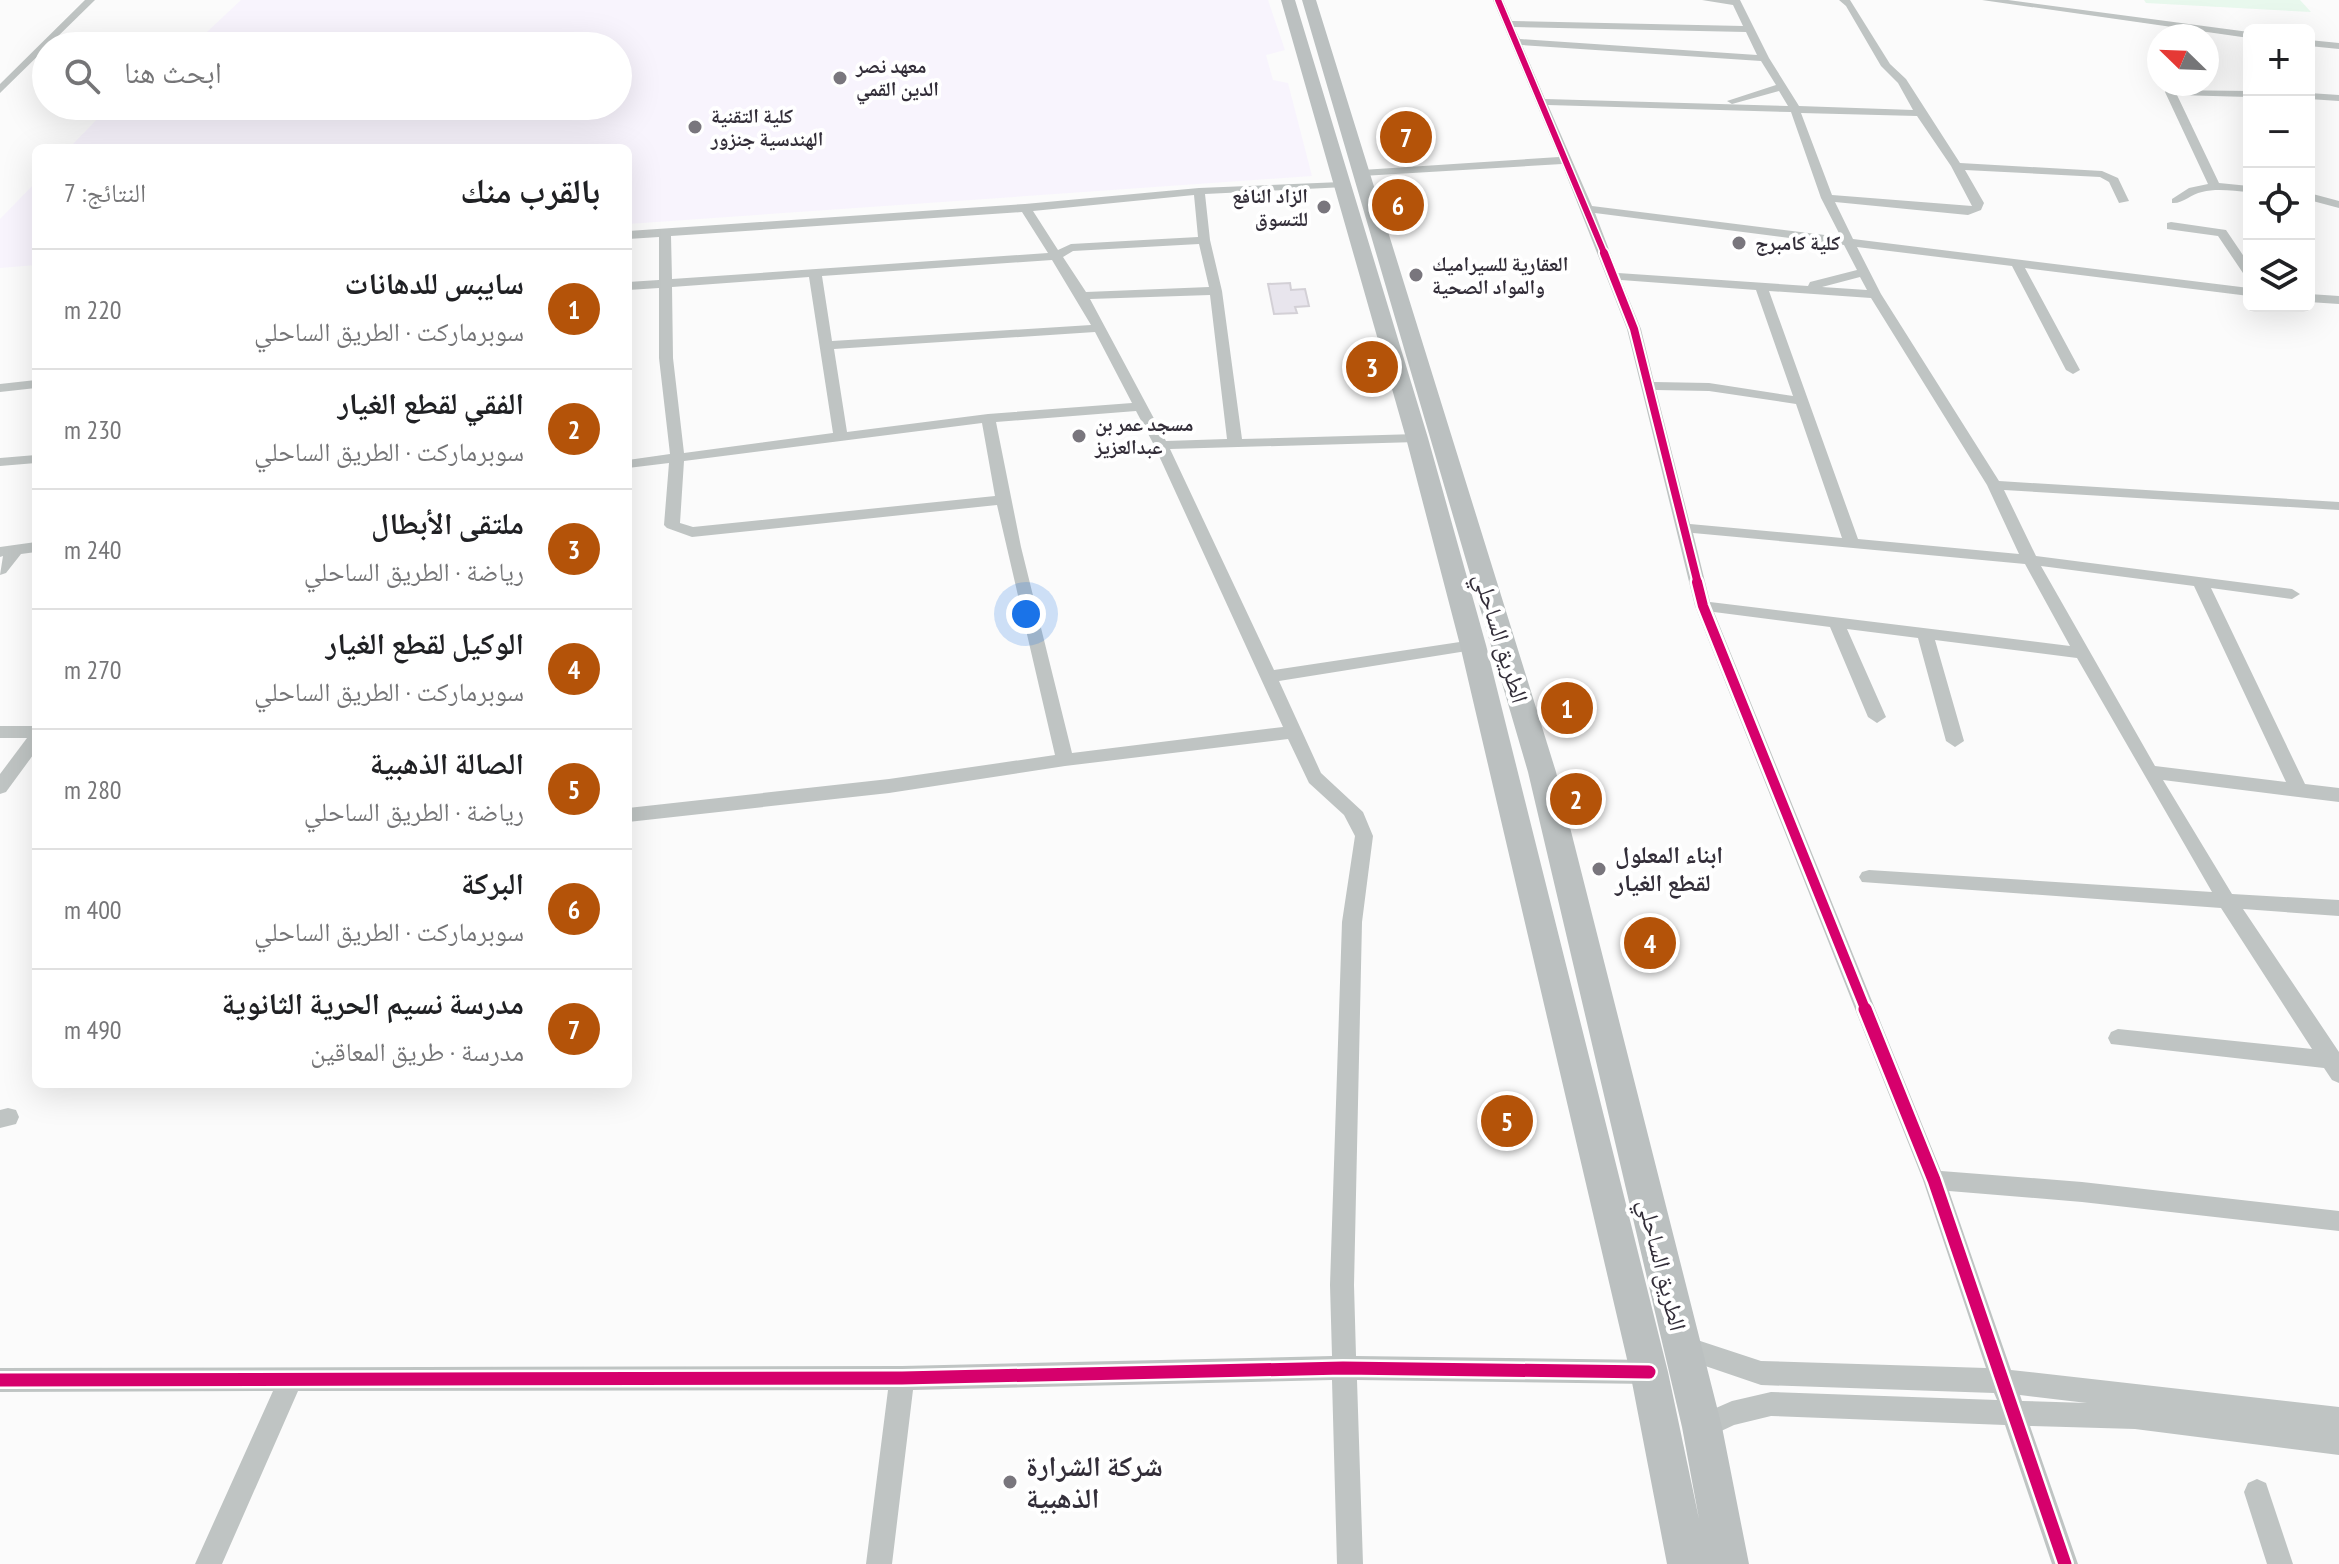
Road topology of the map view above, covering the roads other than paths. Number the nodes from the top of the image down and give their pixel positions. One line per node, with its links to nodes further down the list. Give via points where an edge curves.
1 (90, 0): 13 (street)
2 (1288, 0): 32 (highway, الطريق الساحلي)
3 (1309, 0): 32 (highway, الطريق الساحلي)
4 (1498, 0): 11 (street)
5 (1707, 0): 9 (street)
6 (1844, 0): 29 (street)
7 (1987, 0): 14 (street)
8 (2017, 0): 10 (street)
9 (1736, 1): 12 (street)
10 (2082, 5): 15 (street)
11 (1508, 24): 12 (street); 17 (street)
12 (1750, 29): 20 (street)
13 (58, 32)
14 (2243, 32)
15 (2243, 32)
16 (2315, 41): 18 (street)
17 (1514, 42): 20 (street); 26 (street)
18 (2339, 44)
19 (32, 58): 22 (street)
20 (1764, 58): 21 (street)
21 (1781, 87): 27 (street); 28 (street)
22 (0, 90)
23 (2243, 94): 33 (street, via 2170,92)
24 (2315, 96): 25 (street)
25 (2339, 98)
26 (1541, 102): 27 (street); 30 (street)
27 (1710, 107): 28 (street)
28 (1794, 107): 29 (street); 36 (street)
29 (1920, 113): 31 (street)
30 (1566, 160): 32 (street); 42 (street)
31 (1957, 166): 36 (street, via 1978,203 1973,210); 38 (street, via 2102,174 2114,180)
32 (1352, 179): 35 (street); 74 (highway, الطريق الساحلي); 118 (highway, الطريق الساحلي, via 1542,772)
33 (2215, 186): 34 (street); 39 (street, via 2189,189)
34 (2243, 188)
35 (1199, 191): 41 (street); 46 (street)
36 (1827, 198): 47 (street)
37 (2315, 198): 40 (street)
38 (2123, 201)
39 (2176, 201)
40 (2339, 205)
41 (1025, 208): 44 (street); 48 (street)
42 (1587, 209): 47 (street); 53 (street)
43 (2171, 226): 50 (street, via 2222,233)
44 (665, 233): 45 (street); 54 (street)
45 (632, 235)
46 (1204, 240): 48 (street, via 1071,248); 58 (street)
47 (1848, 243): 49 (street); 51 (street)
48 (1055, 256): 52 (street); 61 (street)
49 (2017, 264): 59 (street); 66 (street)
50 (2243, 264)
51 (1863, 272): 57 (street); 60 (street)
52 (815, 273): 54 (street); 65 (street)
53 (1612, 276): 56 (street); 68 (street)
54 (663, 283): 55 (street); 77 (street)
55 (632, 286)
56 (1761, 286): 57 (street); 70 (street)
57 (1800, 289): 60 (street)
58 (1216, 291): 61 (street); 75 (street)
59 (2243, 291)
60 (1875, 294): 81 (street)
61 (1082, 296): 64 (street)
62 (2315, 298): 63 (street)
63 (2339, 300)
64 (1100, 328): 65 (street); 71 (street)
65 (827, 345): 73 (street)
66 (2073, 370)
67 (32, 384): 69 (street)
68 (1651, 386): 70 (street, via 1709,387); 84 (street)
69 (0, 388)
70 (1801, 401): 85 (street)
71 (1140, 407): 72 (street); 76 (street)
72 (988, 418): 73 (street); 82 (street)
73 (841, 437): 77 (street)
74 (1417, 438): 75 (street); 96 (highway, الطريق الساحلي)
75 (1235, 442): 76 (street)
76 (1161, 445): 98 (street)
77 (677, 457): 80 (street); 82 (street, via 672,525 692,532)
78 (32, 459): 79 (street)
79 (0, 462)
80 (632, 463)
81 (1994, 485): 83 (street); 89 (street)
82 (1002, 500): 105 (street)
83 (2339, 506)
84 (1685, 528): 85 (street); 93 (street)
85 (1852, 545): 89 (street)
86 (32, 547): 87 (street)
87 (17, 549): 88 (street); 90 (street)
88 (0, 552)
89 (2030, 560): 91 (street); 97 (street)
90 (0, 570)
91 (2199, 580): 92 (street); 108 (street)
92 (2292, 594)
93 (1703, 606): 94 (street); 116 (street)
94 (1836, 622): 95 (street); 99 (street)
95 (1925, 635): 97 (street); 104 (street)
96 (1473, 645): 98 (street); 120 (highway, الطريق الساحلي)
97 (2081, 653): 106 (street)
98 (1268, 677): 101 (street)
99 (1877, 717)
100 (0, 732): 102 (street)
101 (1296, 732): 105 (street); 119 (street, via 1315,779 1355,812 1364,836 1352,922)
102 (32, 735)
103 (32, 741): 107 (street)
104 (1955, 741)
105 (1065, 760): 110 (street)
106 (2149, 772): 108 (street); 112 (street)
107 (0, 787)
108 (2299, 791): 109 (street)
109 (2339, 795)
110 (632, 815)
111 (1869, 877): 112 (street)
112 (2225, 898): 113 (street); 115 (street)
113 (2339, 908)
114 (2118, 1038): 115 (street)
115 (2337, 1065)
116 (1934, 1180): 117 (street); 125 (street)
117 (2339, 1221)
118 (1682, 1347): 121 (street); 129 (highway, الطريق الساحلي)
119 (1343, 1368): 120 (street); 122 (street); 134 (street)
120 (1649, 1372): 135 (highway, الطريق الساحلي)
121 (1761, 1373): 125 (street); 126 (street)
122 (902, 1378): 123 (street); 133 (street)
123 (291, 1379): 124 (street); 132 (street)
124 (0, 1380)
125 (2001, 1381): 127 (street); 128 (street)
126 (1771, 1404): 127 (street); 129 (street)
127 (2013, 1411): 130 (street, via 2135,1417); 137 (street)
128 (2339, 1419)
129 (1702, 1427): 136 (highway, الطريق الساحلي)
130 (2339, 1442)
131 (2257, 1492): 138 (street)
132 (208, 1564)
133 (879, 1564)
134 (1350, 1564)
135 (1688, 1564)
136 (1728, 1564)
137 (2065, 1564)
138 (2280, 1564)

